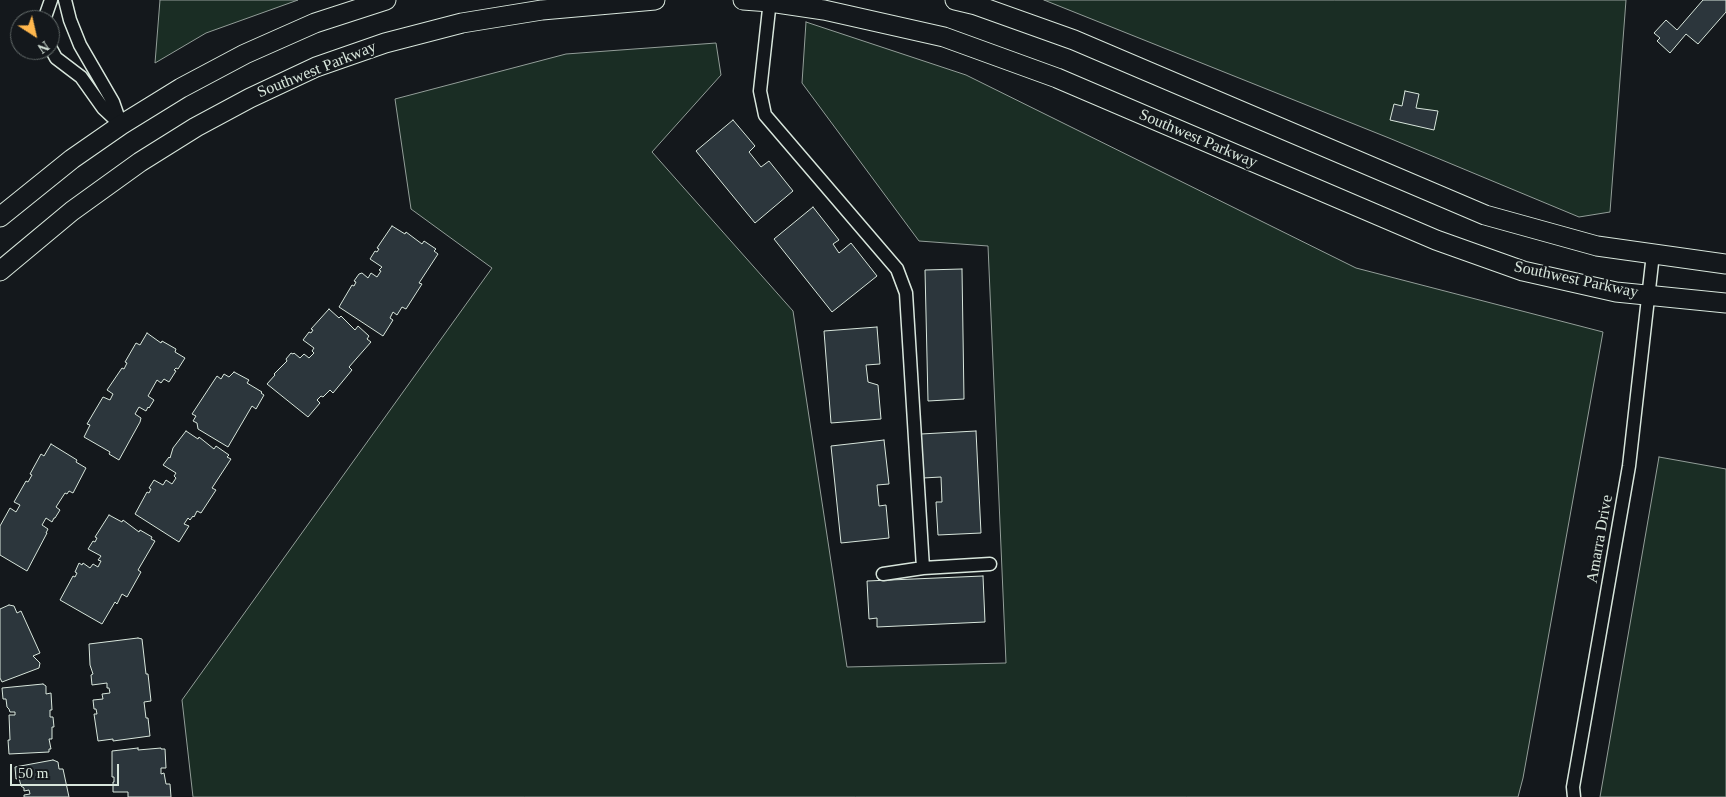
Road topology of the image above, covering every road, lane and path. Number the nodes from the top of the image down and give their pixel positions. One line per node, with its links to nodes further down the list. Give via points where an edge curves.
1 (65, 0): 8 (street, via 80,45 113,102)
2 (386, 0): 8 (main road, via 315,23 245,54)
3 (655, 0): 12 (main road, Southwest Parkway, via 542,10 462,23 385,43 316,67 211,118 140,162 72,211)
4 (743, 0): 6 (main road, Southwest Parkway)
5 (955, 0): 10 (main road, via 1074,40 1485,215 1598,246)
6 (770, 1): 13 (main road, Southwest Parkway, via 944,37 1057,78 1436,240 1523,272); 16 (street, via 760,91 765,115 897,269 906,294)
7 (59, 60): 8 (street, via 81,77 103,108)
8 (121, 125): 9 (main road, via 72,159)
9 (0, 217)
10 (1654, 254): 11 (main road); 13 (street, Southwest Parkway)
11 (1726, 264)
12 (0, 271)
13 (1648, 296): 14 (main road, Southwest Parkway); 18 (street, Amarra Drive, via 1629,466)
14 (1726, 303)
15 (990, 564): 16 (street)
16 (923, 568): 17 (street)
17 (884, 574)
18 (1572, 794)

